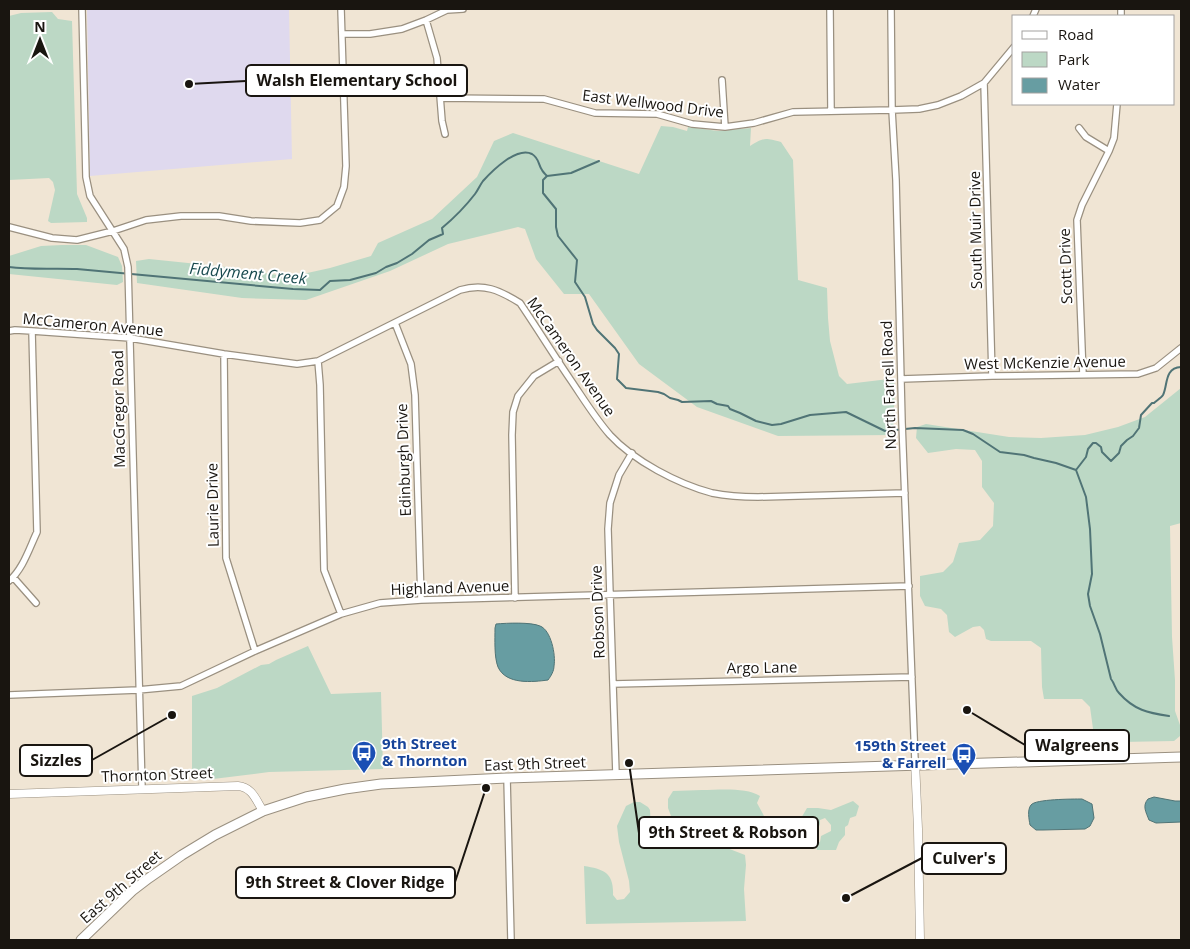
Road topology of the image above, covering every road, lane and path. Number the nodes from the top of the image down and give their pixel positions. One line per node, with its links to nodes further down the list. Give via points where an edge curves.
1 (82, 9): 20 (street, MacGregor Road, via 86,177 90,196)
2 (341, 9): 7 (street)
3 (463, 9): 6 (street, via 447,10)
4 (830, 9): 14 (street)
5 (892, 9): 13 (street, North Farrell Road)
6 (426, 20): 7 (street, via 402,29); 11 (street, via 437,58)
7 (342, 34): 20 (street, via 346,166 344,187 337,206 320,220 300,223 180,216 146,220)
8 (1012, 49): 10 (street)
9 (722, 80): 15 (street)
10 (984, 83): 13 (street, East Wellwood Drive, via 938,105); 30 (street, South Muir Drive)
11 (441, 98): 15 (street, East Wellwood Drive, via 544,99 595,113 657,114 692,124); 17 (street)
12 (1117, 105): 18 (street, Scott Drive, via 1114,138)
13 (892, 110): 14 (street, East Wellwood Drive); 31 (street, North Farrell Road)
14 (831, 111): 15 (street, East Wellwood Drive, via 789,113)
15 (726, 127)
16 (1079, 128): 18 (street, via 1086,137)
17 (445, 134)
18 (1109, 151): 29 (street, Scott Drive, via 1077,220)
19 (9, 227): 20 (street, via 52,238 77,240)
20 (113, 231): 24 (street, MacGregor Road, via 124,249 128,268)
21 (395, 323): 27 (street, McCameron Avenue); 28 (street, McCameron Avenue, via 460,290 494,289 520,302); 38 (street, Edinburgh Drive, via 411,364 415,395)
22 (32, 331): 23 (street, McCameron Avenue); 24 (street, McCameron Avenue); 34 (street, via 36,532 26,558)
23 (9, 332)
24 (130, 338): 26 (street, McCameron Avenue); 44 (street, MacGregor Road)
25 (1181, 348): 29 (street, West McKenzie Avenue, via 1156,368 1138,374)
26 (224, 354): 27 (street, McCameron Avenue, via 297,364); 41 (street, Laurie Drive, via 226,558)
27 (318, 361): 40 (street, via 324,570)
28 (559, 362): 32 (street, McCameron Avenue, via 595,417); 37 (street, via 534,376 518,396 513,412)
29 (1083, 375): 30 (street, West McKenzie Avenue)
30 (992, 376): 31 (street, West McKenzie Avenue)
31 (901, 379): 33 (street, North Farrell Road)
32 (632, 453): 33 (street, McCameron Avenue, via 680,481 699,489 734,496); 36 (street, Robson Drive, via 619,475 610,503)
33 (905, 493): 35 (street, North Farrell Road)
34 (11, 579): 39 (street)
35 (909, 586): 36 (street, Highland Avenue); 42 (street, North Farrell Road)
36 (610, 595): 37 (street, Highland Avenue); 43 (street, Robson Drive)
37 (516, 598): 38 (street, Highland Avenue)
38 (421, 600): 40 (street, Highland Avenue, via 380,603)
39 (36, 603)
40 (341, 614): 41 (street, Highland Avenue)
41 (255, 651): 44 (street, Highland Avenue, via 181,686)
42 (912, 677): 43 (street, Argo Lane); 47 (street, North Farrell Road)
43 (613, 684): 48 (street, Robson Drive)
44 (138, 690): 45 (street, Highland Avenue); 50 (street, MacGregor Road)
45 (9, 695)
46 (1181, 757): 47 (main road, East 9th Street)
47 (915, 763): 48 (main road, East 9th Street); 55 (street)
48 (616, 774): 49 (main road, East 9th Street)
49 (507, 778): 52 (main road, East 9th Street, via 370,785 306,797); 54 (street)
50 (142, 789): 51 (street, Thornton Street); 52 (street, Thornton Street, via 243,786 252,792)
51 (9, 794)
52 (263, 811): 53 (main road, East 9th Street, via 215,835 149,878)
53 (81, 940)
54 (511, 940)
55 (920, 940)

